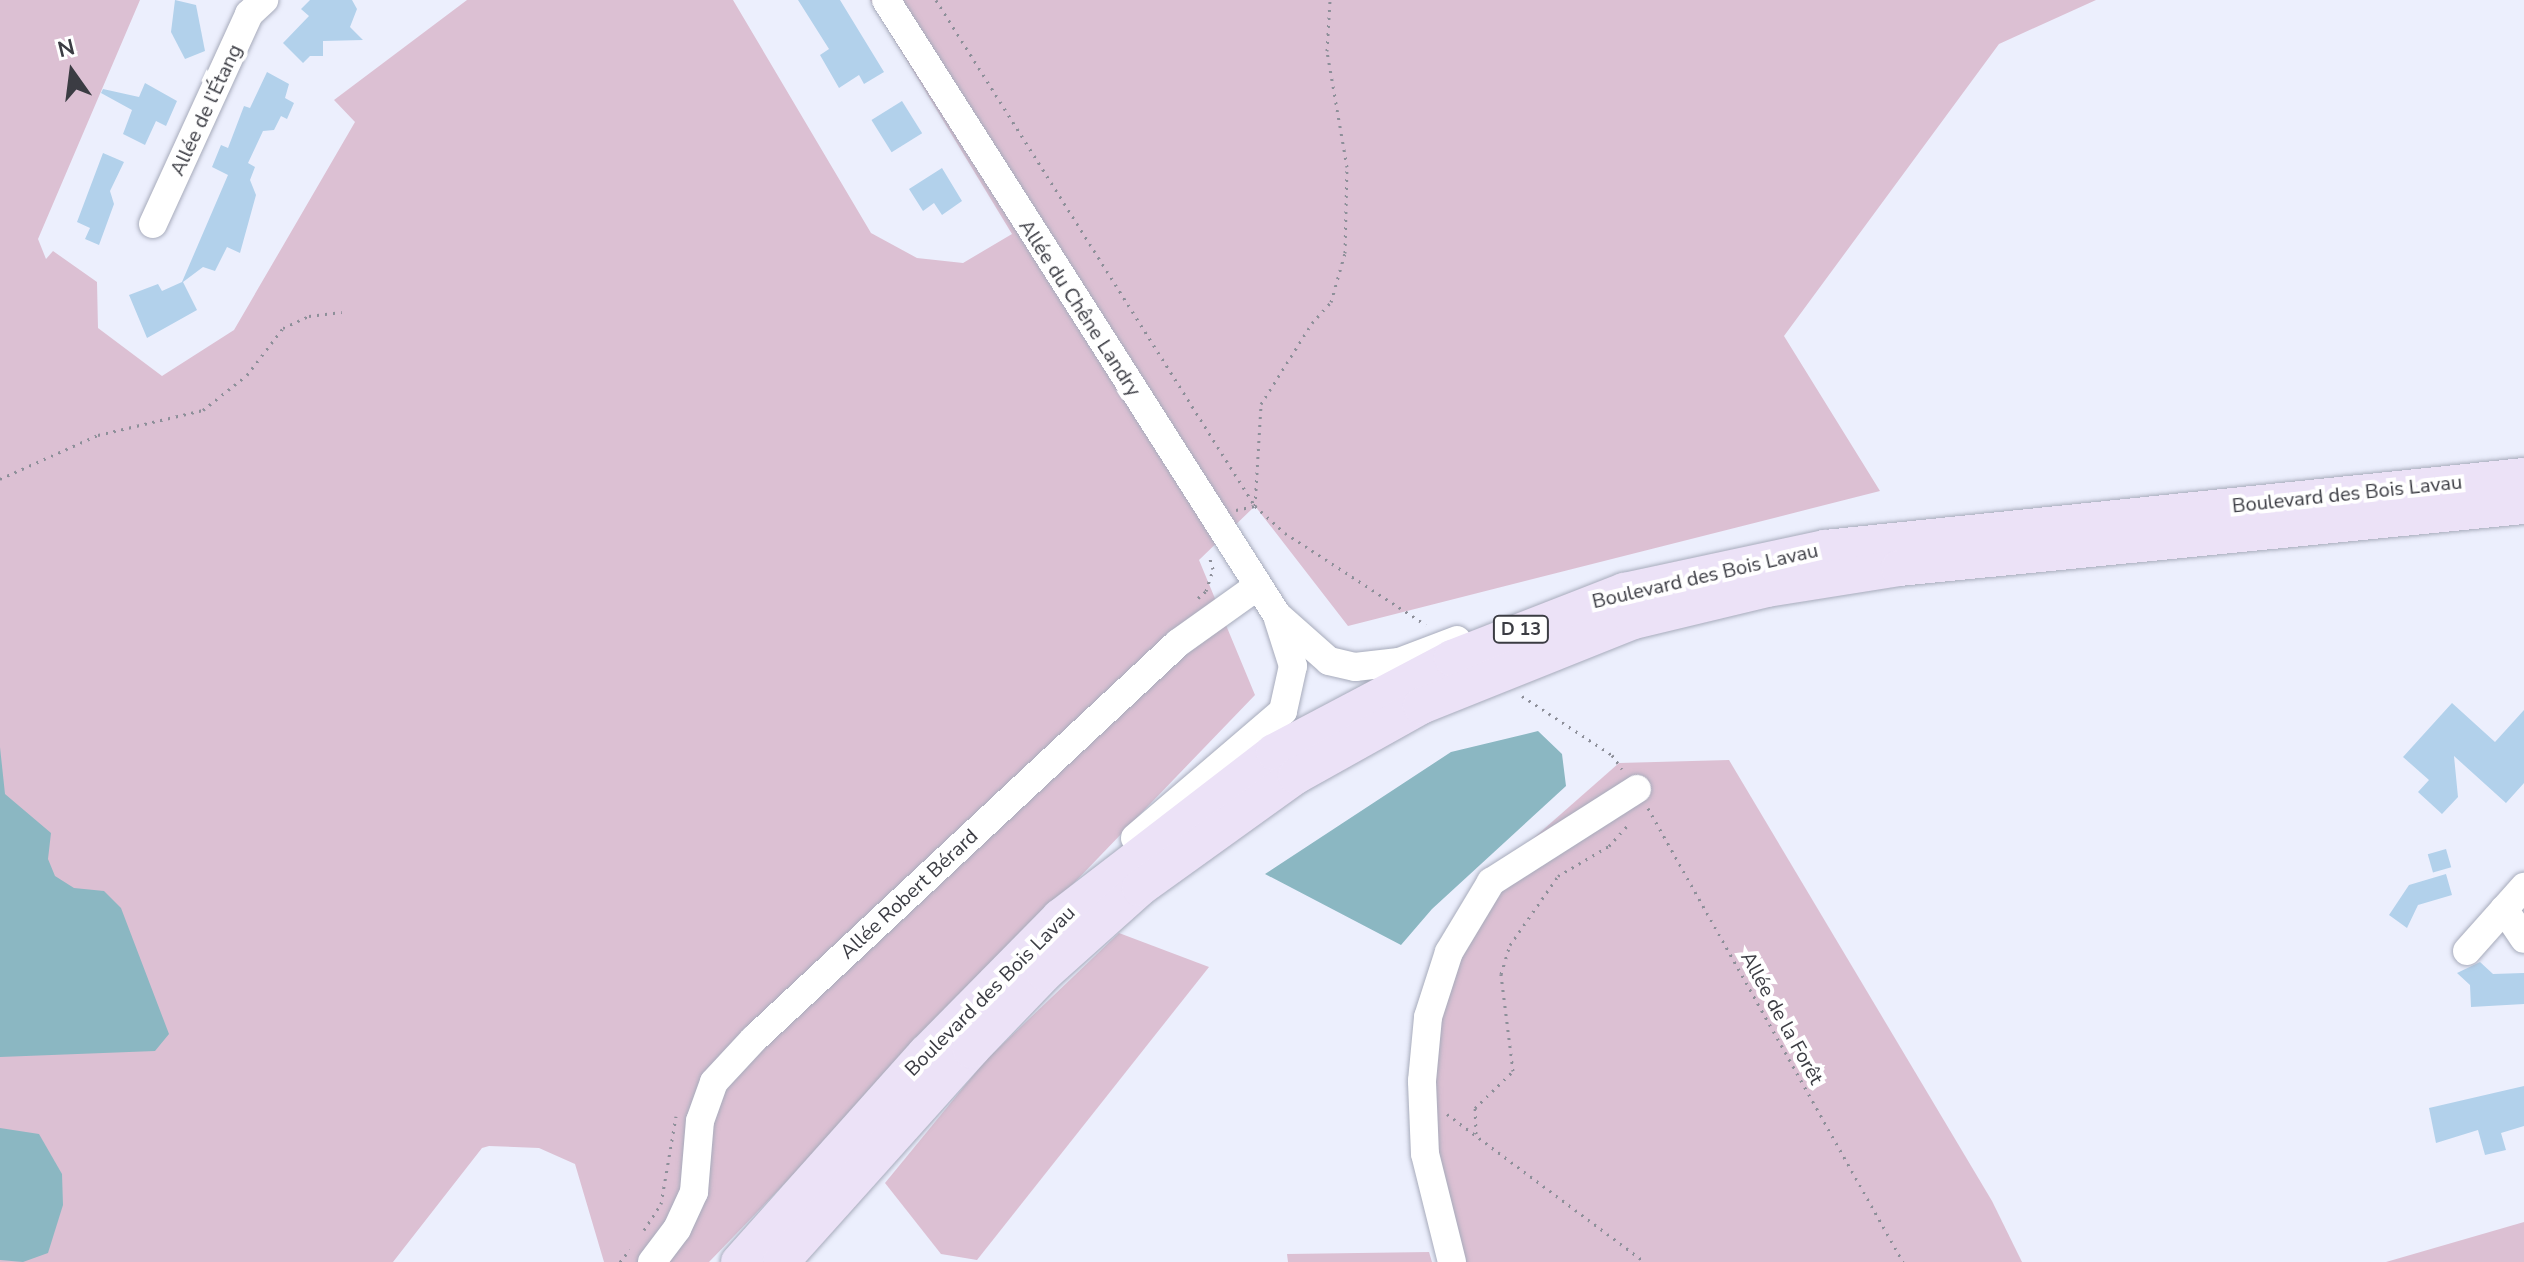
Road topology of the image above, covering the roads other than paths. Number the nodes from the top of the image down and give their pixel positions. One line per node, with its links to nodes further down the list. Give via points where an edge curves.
1 (264, 0): 3 (street, Allée de l’Étang, via 249,14)
2 (886, 0): 6 (street, Allée du Chêne Landry)
3 (153, 224)
4 (2524, 476): 7 (main road, Boulevard des Bois Lavau / D 13, via 1892,538 1758,560)
5 (2524, 506): 17 (main road, Boulevard des Bois Lavau / D 13, via 1899,568 1767,589 1634,621 1421,706 1296,776 1140,888 992,1028)
6 (1258, 586): 8 (street, Allée du Chêne Landry); 15 (street, Allée Robert Bérard, via 1178,643 714,1082 700,1121 694,1192 677,1229)
7 (1568, 609): 8 (street, Allée du Chêne Landry, via 1517,616 1399,662 1355,667 1329,661); 12 (main road, Boulevard des Bois Lavau / D 13, via 1452,658 1274,752)
8 (1277, 615): 12 (street, Allée du Chêne Landry, via 1293,666 1283,711 1092,875)
9 (1637, 789): 18 (street, via 1491,882 1449,952 1428,1017 1423,1110 1425,1154)
10 (2524, 887): 11 (street)
11 (2504, 909): 13 (street); 14 (street)
12 (1060, 917): 16 (main road, Boulevard des Bois Lavau / D 13, via 926,1053)
13 (2524, 939)
14 (2467, 951)
15 (652, 1262)
16 (739, 1262)
17 (781, 1262)
18 (1452, 1262)

